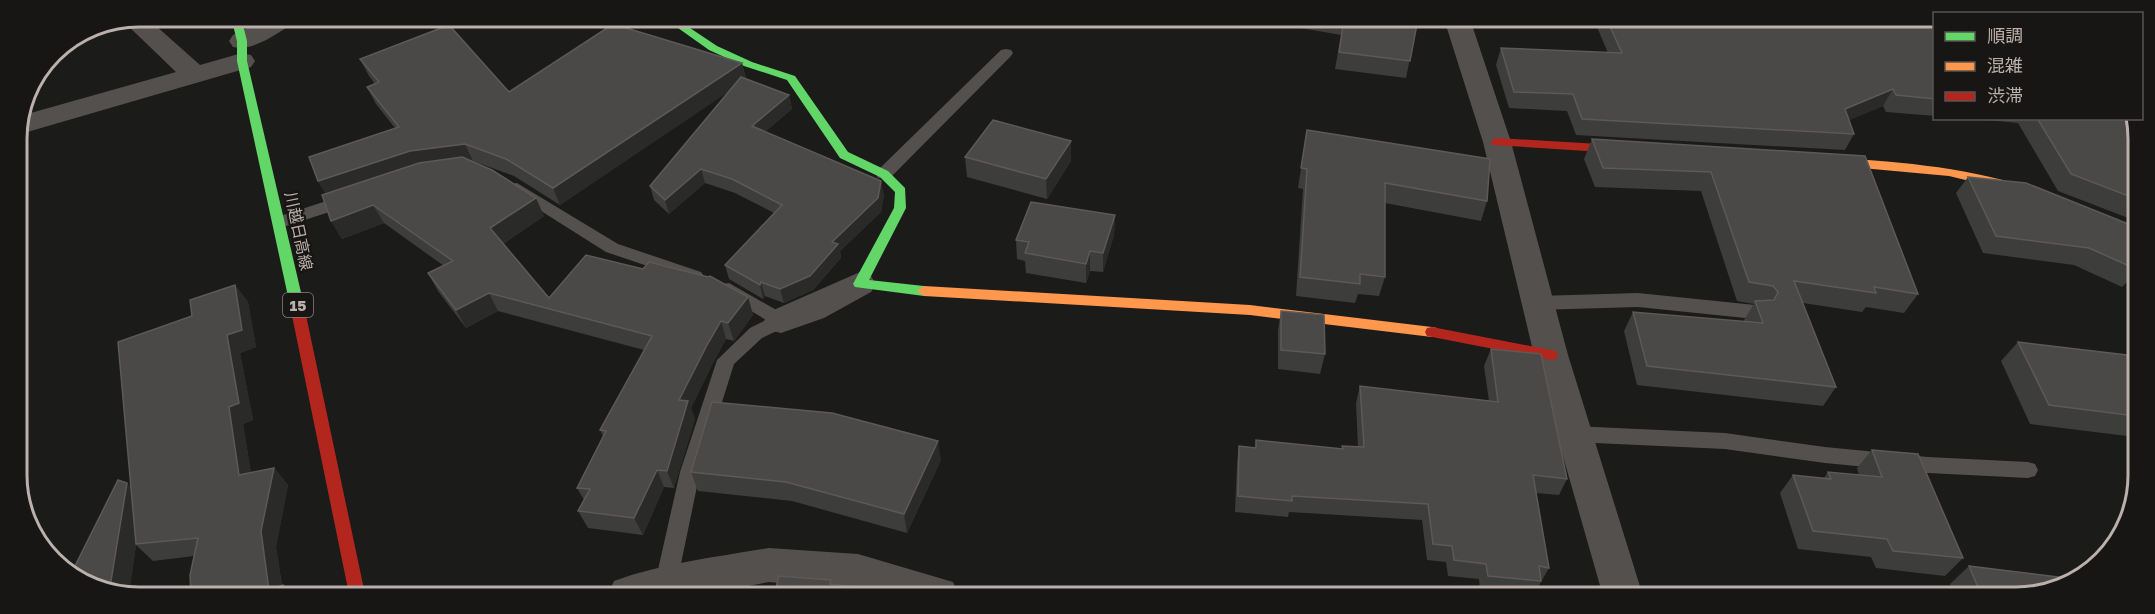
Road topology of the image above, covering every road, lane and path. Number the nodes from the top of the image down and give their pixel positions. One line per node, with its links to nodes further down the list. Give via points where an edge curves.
1 (143, 27): 7 (street)
2 (266, 27): 5 (street)
3 (682, 27): 12 (street, via 713,48 790,78 844,155)
4 (1460, 27): 9 (street)
5 (240, 39): 7 (street); 16 (street, 川越日高線 / 15)
6 (1006, 53): 12 (lane)
7 (194, 74): 8 (street)
8 (28, 123)
9 (1497, 142): 10 (street); 18 (street)
10 (1652, 151)
11 (1806, 160): 15 (street, via 1925,167 2007,184)
12 (884, 174): 17 (street, via 902,191 900,208)
13 (499, 178): 20 (lane, via 612,248 730,289)
14 (370, 192): 16 (lane)
15 (2040, 197)
16 (280, 222): 25 (street, 川越日高線 / 15)
17 (860, 284): 20 (street); 21 (street, via 1250,310 1418,329)
18 (1537, 303): 19 (lane, via 1638,300); 21 (street)
19 (1755, 312)
20 (781, 321): 24 (lane, via 756,333 726,360 690,472)
21 (1551, 355): 22 (street)
22 (1573, 434): 23 (lane, via 1725,441 1893,462); 28 (street)
23 (2028, 470)
24 (666, 583): 26 (street); 27 (street, via 769,565 858,572)
25 (356, 587)
26 (652, 587)
27 (911, 587)
28 (1620, 587)

